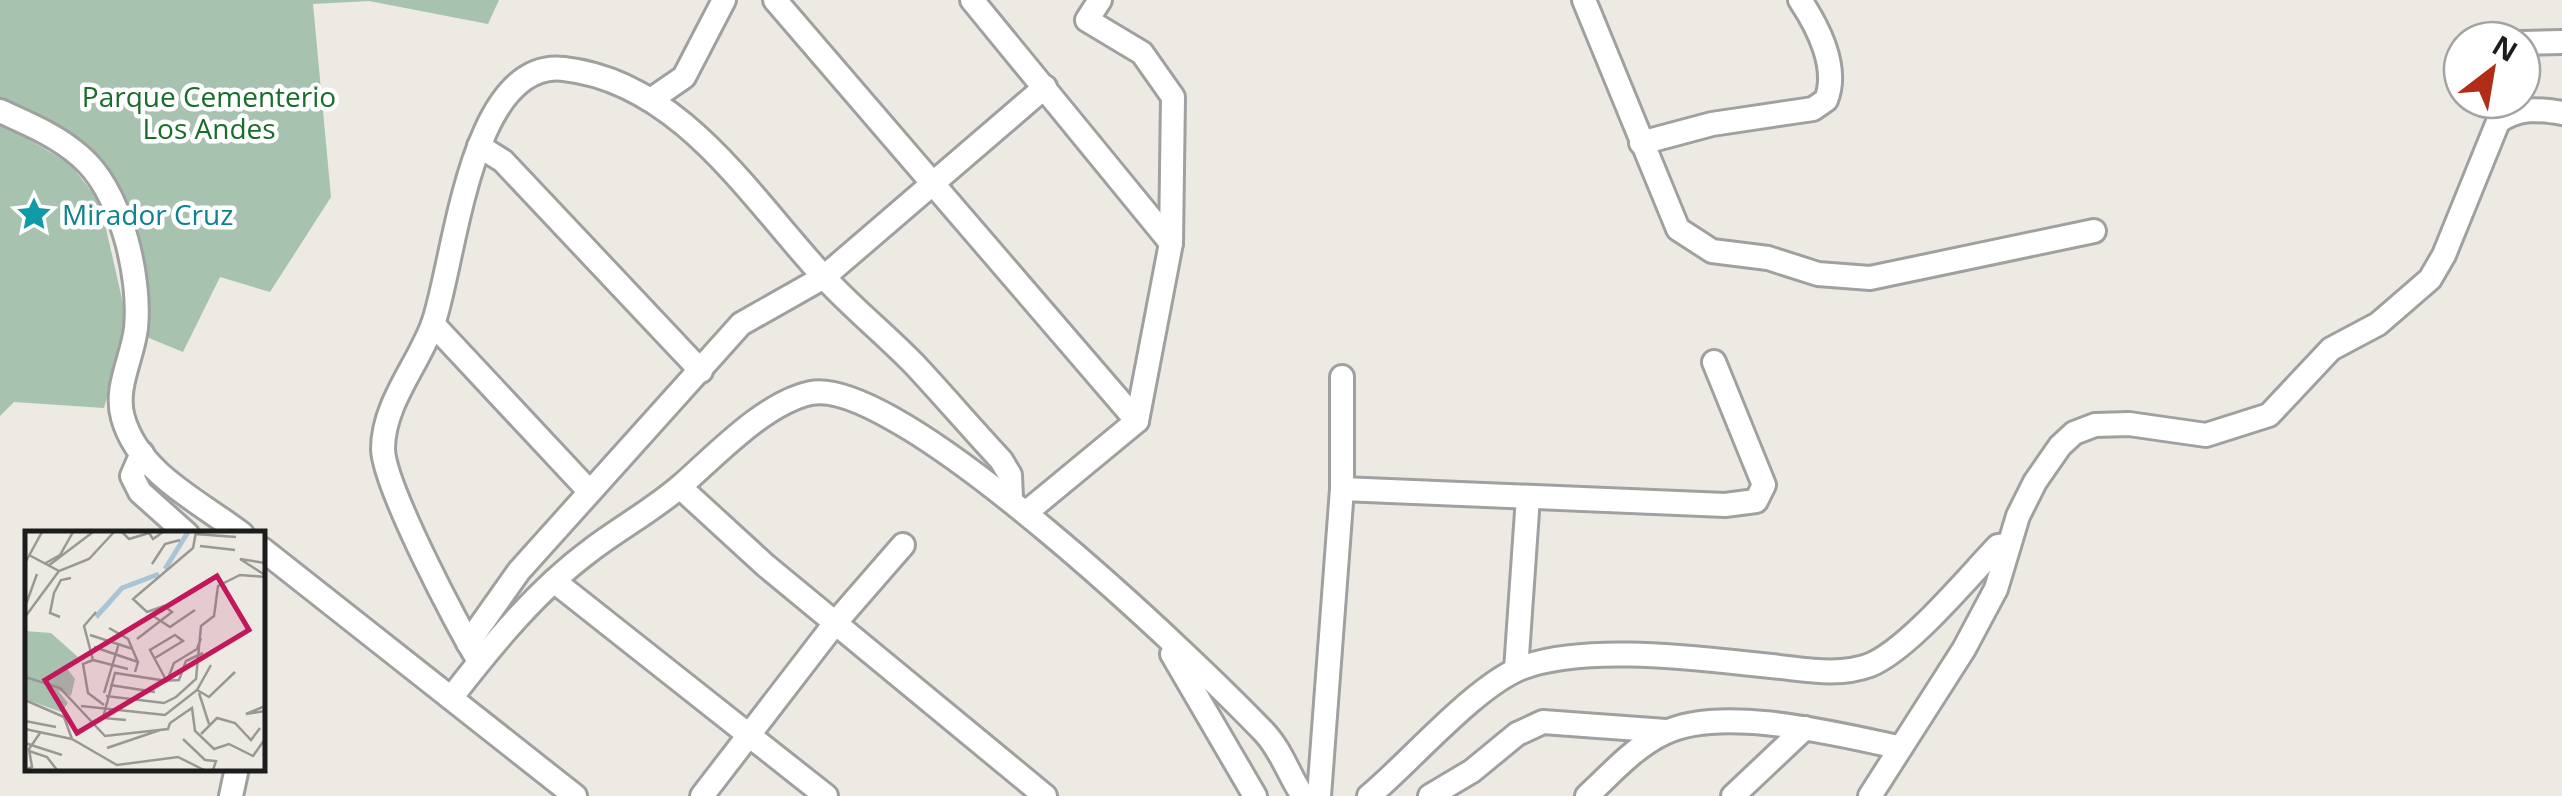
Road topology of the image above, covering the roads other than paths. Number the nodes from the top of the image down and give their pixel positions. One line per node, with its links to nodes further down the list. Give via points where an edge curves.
1 (724, 0): 8 (street, via 684,77)
2 (775, 0): 13 (street)
3 (972, 0): 7 (street)
4 (1100, 0): 15 (street, via 1088,20 1142,52 1174,97)
5 (1584, 0): 11 (street)
6 (1800, 0): 11 (street, via 1831,71 1826,100)
7 (1044, 87): 13 (street); 15 (street)
8 (652, 99): 12 (street, via 612,81 543,68 516,85); 16 (street, via 732,170)
9 (0, 111): 22 (street, via 83,158 107,191 136,310 122,416)
10 (2562, 113): 31 (street, via 2533,109 2498,122 2430,279 2378,324 2332,349 2269,415 2206,435 2129,424 2074,434 2034,482)
11 (1642, 143): 14 (street, via 1678,229 1712,251 1768,258 1818,274 1870,278)
12 (480, 146): 17 (street, via 460,201); 19 (street, via 503,161)
13 (936, 183): 16 (street); 21 (street)
14 (2094, 231)
15 (1171, 243): 21 (street)
16 (824, 278): 19 (street, via 741,324); 27 (street, via 1001,460)
17 (433, 324): 25 (street); 36 (street, via 394,405 383,449 386,472)
18 (1714, 362): 26 (street, via 1764,485 1756,501)
19 (701, 371): 25 (street)
20 (1342, 377): 24 (street)
21 (1137, 421): 27 (street)
22 (142, 454): 28 (street, via 132,476 140,492); 29 (street, via 158,474)
23 (680, 487): 27 (street, via 738,434 809,393 830,392 899,424); 33 (street); 34 (street)
24 (1342, 489): 26 (street); 51 (street)
25 (590, 492): 36 (street, via 519,571)
26 (1528, 497): 37 (street)
27 (1019, 504): 35 (street)
28 (185, 531)
29 (238, 531)
30 (903, 545): 34 (street)
31 (2009, 545): 37 (street, via 1998,546 1968,584 1881,658 1859,668 1667,656 1540,662); 42 (street, via 1996,588 1964,649)
32 (265, 552): 38 (street)
33 (554, 581): 36 (street); 41 (street)
34 (836, 622): 41 (street); 48 (street)
35 (1157, 630): 49 (street); 50 (street, via 1267,735)
36 (473, 652): 38 (street)
37 (1516, 670): 52 (street)
38 (451, 698): 45 (street)
39 (1805, 728): 40 (street, via 1690,724); 42 (street); 55 (street)
40 (1666, 732): 53 (street, via 1543,722); 54 (street, via 1642,745)
41 (747, 734): 46 (street); 47 (street)
42 (1898, 747): 56 (street)
43 (236, 771): 44 (street)
44 (230, 796)
45 (575, 796)
46 (702, 796)
47 (826, 796)
48 (1045, 796)
49 (1255, 796)
50 (1303, 796)
51 (1319, 796)
52 (1369, 796)
53 (1430, 796)
54 (1587, 796)
55 (1733, 796)
56 (1870, 796)

